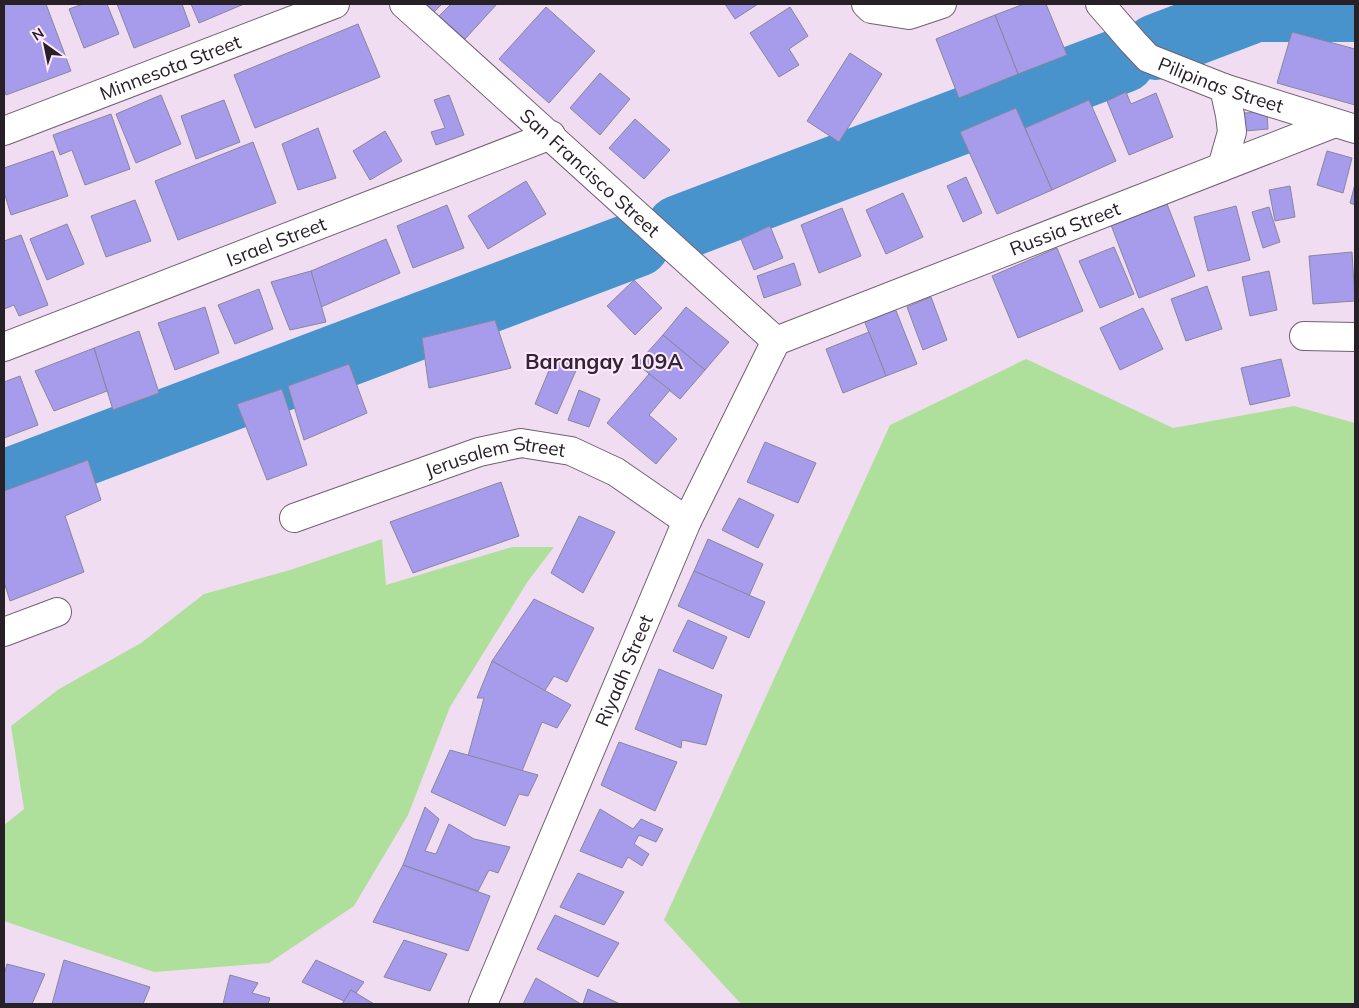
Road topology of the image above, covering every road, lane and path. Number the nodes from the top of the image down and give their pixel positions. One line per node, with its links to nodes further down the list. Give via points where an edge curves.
1 (335, 4): 8 (street, Minnesota Street)
2 (404, 4): 9 (street, San Francisco Street)
3 (866, 4): 4 (street, via 871,9 909,15)
4 (942, 4)
5 (1100, 4): 6 (street, Pilipinas Street, via 1148,58)
6 (1224, 88): 7 (street, Pilipinas Street); 10 (street, via 1232,132)
7 (1345, 126): 10 (street, Russia Street)
8 (4, 131)
9 (551, 135): 13 (street, San Francisco Street); 14 (street, Israel Street)
10 (1222, 167): 13 (street, Russia Street)
11 (1304, 336): 12 (street)
12 (1355, 337)
13 (776, 341): 16 (street, Riyadh Street)
14 (4, 347)
15 (294, 518): 16 (street, Jerusalem Street, via 479,452 521,443 571,450 616,472)
16 (687, 521): 19 (street, Riyadh Street)
17 (57, 612): 18 (street)
18 (4, 632)
19 (483, 1004)

